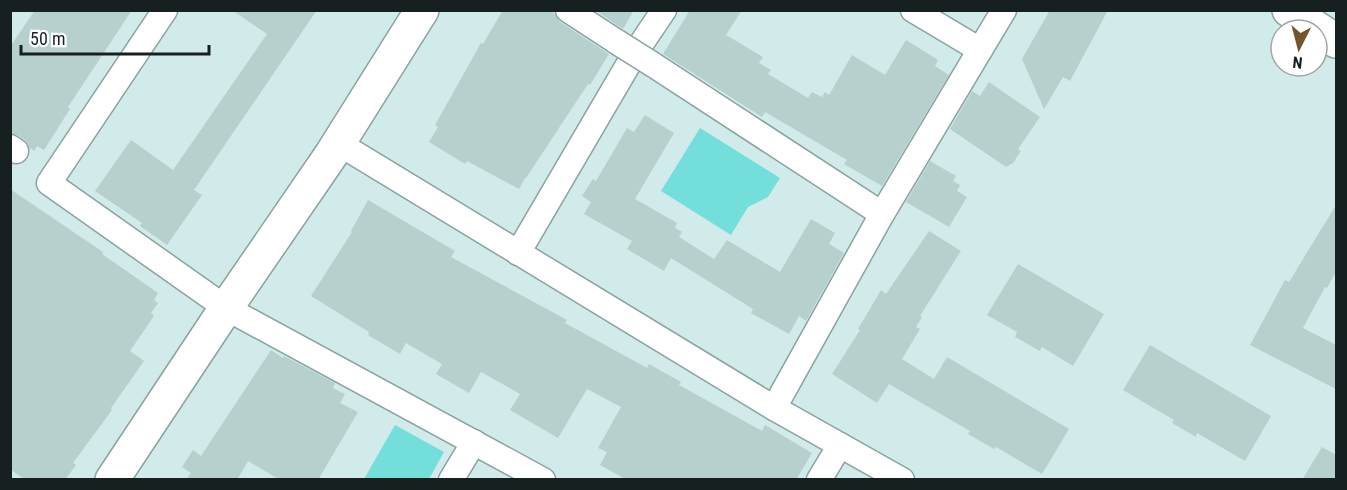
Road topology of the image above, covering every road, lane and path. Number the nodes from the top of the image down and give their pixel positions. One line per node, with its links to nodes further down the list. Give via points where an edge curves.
1 (165, 10): 15 (street, via 49,183)
2 (422, 10): 12 (street)
3 (568, 10): 13 (street, bridge)
4 (664, 10): 14 (street)
5 (913, 10): 11 (street)
6 (1004, 10): 11 (street)
7 (1289, 10): 10 (street)
8 (1328, 10): 9 (street)
9 (1336, 16)
10 (1336, 41)
11 (980, 50): 13 (street)
12 (338, 143): 14 (street); 15 (street)
13 (882, 214): 16 (street)
14 (518, 253): 16 (street)
15 (226, 308): 17 (street); 19 (street)
16 (774, 408): 18 (street)
17 (474, 442): 20 (street); 21 (street)
18 (840, 445): 22 (street); 23 (street)
19 (112, 480)
20 (451, 480)
21 (543, 480)
22 (819, 480)
23 (902, 480)

